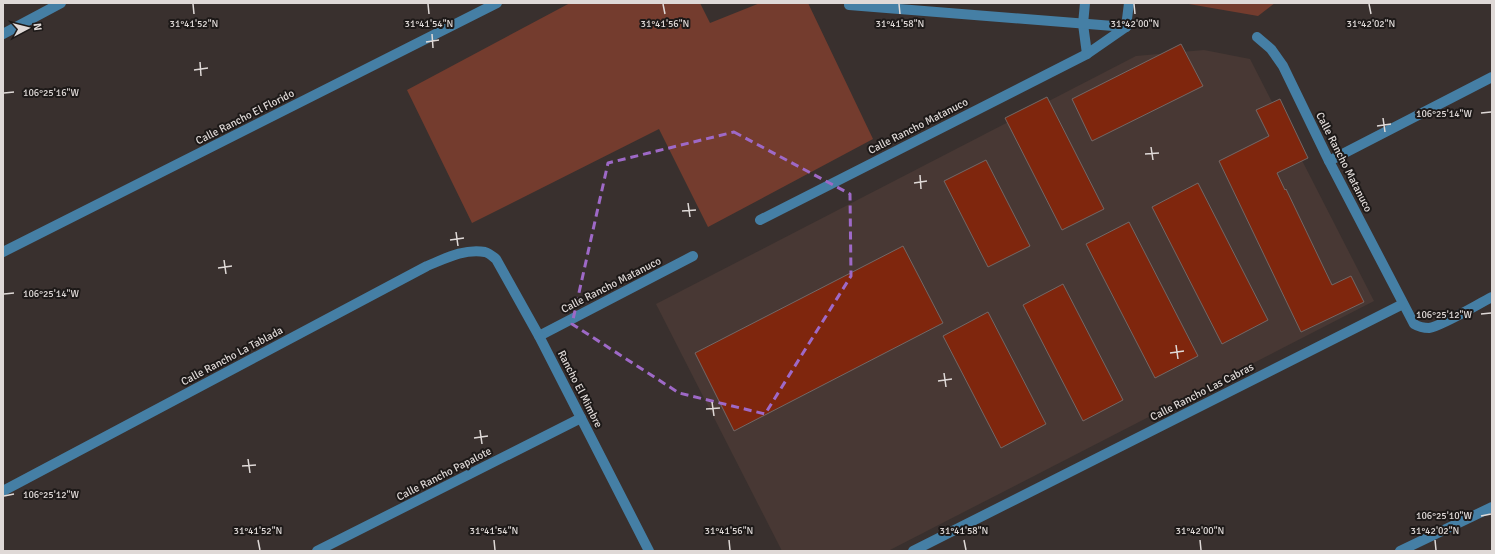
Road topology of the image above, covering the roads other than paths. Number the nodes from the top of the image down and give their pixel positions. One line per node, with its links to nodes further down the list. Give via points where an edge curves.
1 (61, 3): 8 (street)
2 (497, 3): 14 (street, Calle Rancho El Florido)
3 (1085, 3): 6 (street)
4 (1129, 3): 7 (street)
5 (849, 5): 6 (street)
6 (1083, 24): 7 (street); 10 (street)
7 (1126, 27): 10 (street, Calle Rancho Matanuco)
8 (3, 34)
9 (1258, 37): 12 (street, Calle Rancho Matanuco, via 1271,49 1283,66)
10 (1087, 54): 13 (street, Calle Rancho Matanuco)
11 (1492, 77): 12 (street)
12 (1329, 160): 18 (street, Calle Rancho Matanuco)
13 (760, 220)
14 (3, 252)
15 (476, 252): 19 (street, Rancho El Mimbre, via 486,252 496,259); 21 (street, Calle Rancho La Tablada, via 455,255 427,266)
16 (694, 256): 19 (street, Calle Rancho Matanuco)
17 (1492, 297): 18 (street, via 1430,328 1421,328 1414,324)
18 (1403, 304): 26 (street, Calle Rancho Las Cabras)
19 (539, 336): 20 (street, Rancho El Mimbre)
20 (581, 418): 24 (street, Calle Rancho Papalote); 25 (street, Rancho El Mimbre)
21 (3, 491)
22 (1492, 508): 23 (street)
23 (1405, 550)
24 (318, 551)
25 (649, 551)
26 (913, 551)

